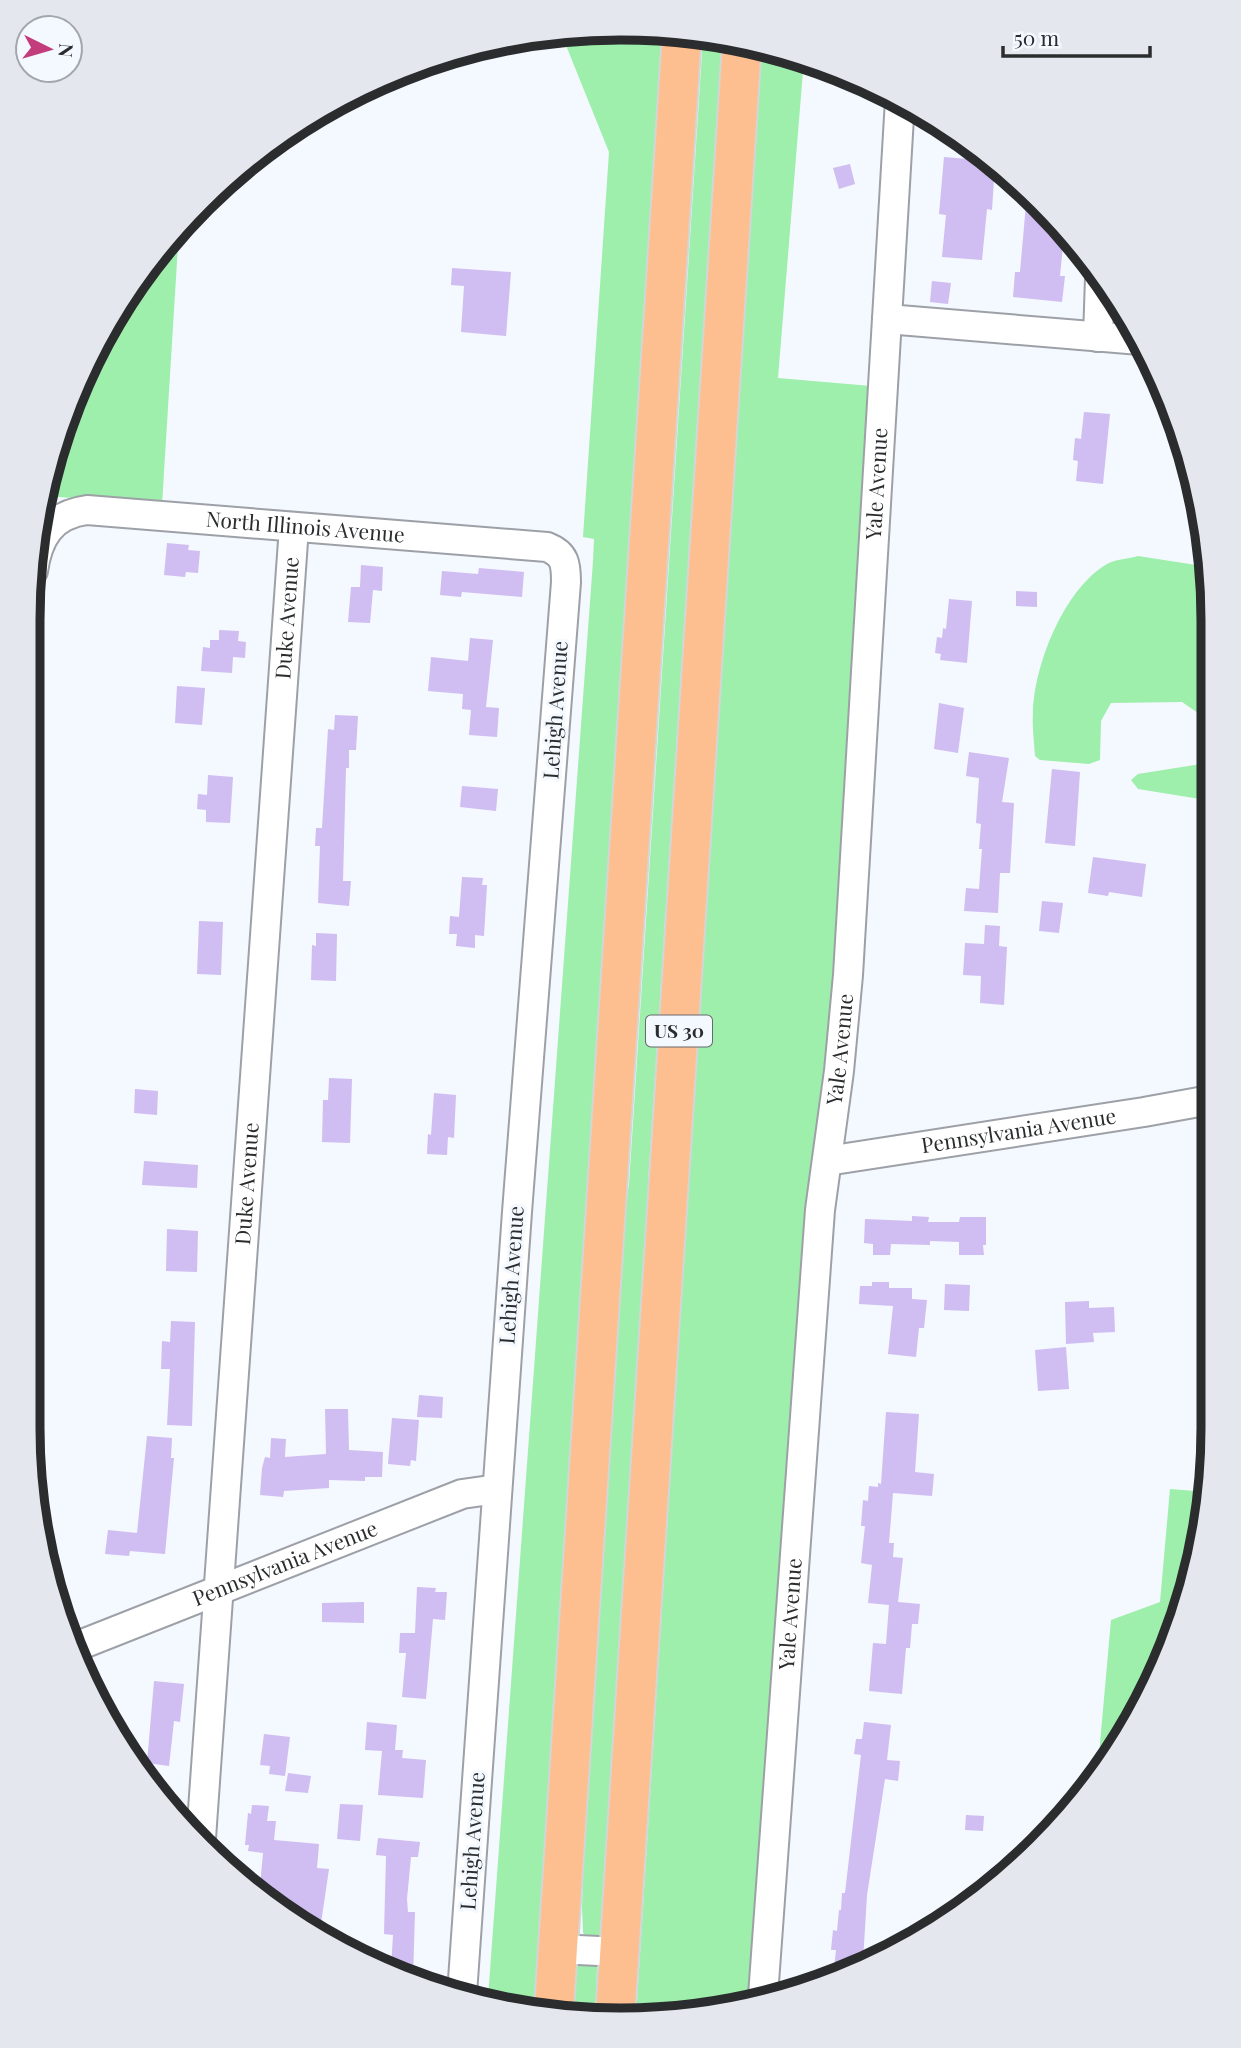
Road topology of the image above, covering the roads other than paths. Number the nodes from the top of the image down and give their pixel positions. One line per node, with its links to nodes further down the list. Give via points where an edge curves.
1 (680, 43): 17 (highway, US 30)
2 (741, 53): 18 (highway, US 30)
3 (899, 112): 5 (street, Yale Avenue)
4 (1099, 293): 6 (street)
5 (887, 319): 6 (street); 12 (street, Yale Avenue, via 849,950)
6 (1098, 337): 7 (street)
7 (1128, 339)
8 (294, 527): 9 (street, North Illinois Avenue, via 87,510 62,516); 10 (street, North Illinois Avenue, via 547,547); 14 (street, Duke Avenue)
9 (47, 531)
10 (564, 557): 13 (street, Lehigh Avenue, via 566,582)
11 (1201, 1102): 12 (street, Pennsylvania Avenue)
12 (827, 1161): 20 (street, Yale Avenue)
13 (497, 1489): 14 (street, Pennsylvania Avenue, via 462,1494); 19 (street, Lehigh Avenue)
14 (219, 1588): 15 (street, Pennsylvania Avenue); 16 (street, Duke Avenue)
15 (82, 1644)
16 (202, 1829)
17 (558, 1949): 18 (street); 21 (highway, US 30)
18 (619, 1952): 22 (highway, US 30)
19 (463, 1986)
20 (763, 1990)
21 (554, 2004)
22 (616, 2008)

